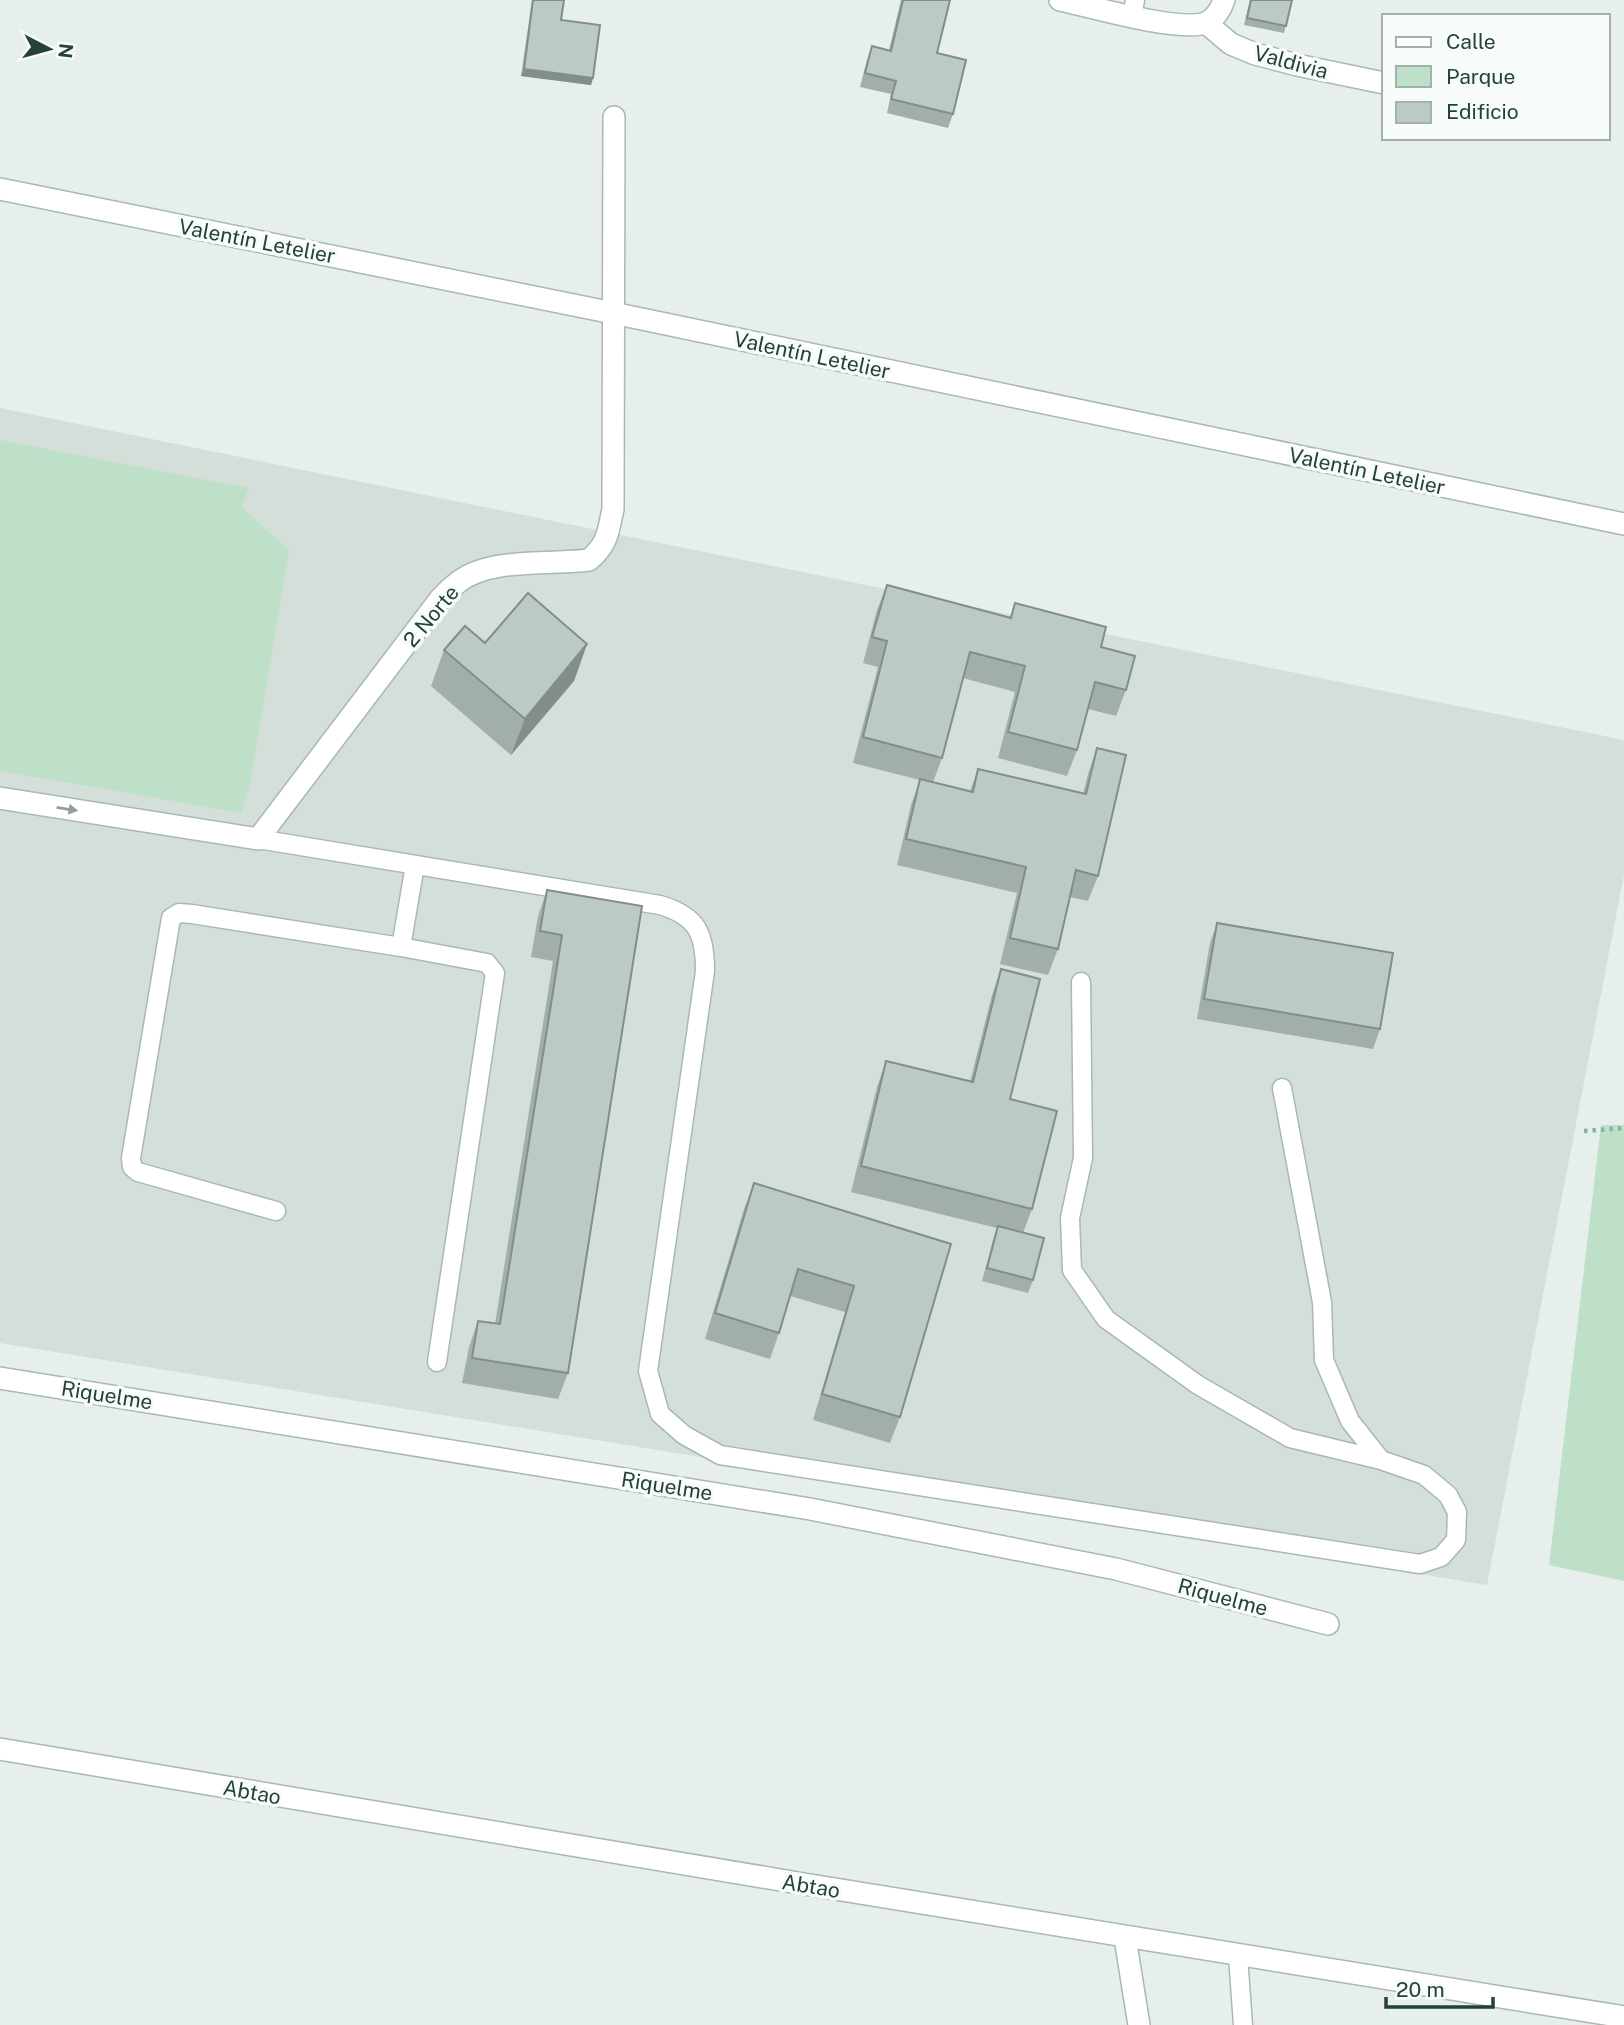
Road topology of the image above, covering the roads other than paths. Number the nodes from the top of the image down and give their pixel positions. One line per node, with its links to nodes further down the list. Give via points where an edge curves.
1 (1060, 0): 3 (street)
2 (1224, 0): 4 (street, via 1217,15)
3 (1133, 8): 4 (street, via 1164,23)
4 (1206, 23): 5 (street, Valdivia, via 1231,44 1255,54)
5 (1382, 83)
6 (614, 117): 8 (street, 2 Norte)
7 (0, 189): 8 (street, Valentín Letelier)
8 (613, 313): 9 (street, Valentín Letelier); 11 (street, 2 Norte, via 613,509 600,550 589,560 493,567 457,582)
9 (1624, 524)
10 (0, 798): 11 (street, one-way to 11)
11 (258, 839): 12 (lane)
12 (415, 865): 13 (lane); 19 (lane, via 660,905 690,919 700,935 705,971 648,1370 660,1414 684,1435 720,1455 1420,1564 1441,1557 1455,1540 1457,1512 1448,1496 1424,1475)
13 (401, 947): 16 (lane, via 192,914 171,918 132,1167); 17 (lane, via 487,963 495,973)
14 (1081, 982): 19 (lane, via 1083,1158 1070,1218 1072,1270 1106,1319 1198,1385 1290,1438)
15 (1282, 1088): 19 (lane, via 1322,1302 1324,1360 1350,1421)
16 (276, 1210)
17 (438, 1362)
18 (0, 1378): 20 (street, Riquelme, via 810,1509 1116,1569)
19 (1381, 1460)
20 (1328, 1624)
21 (0, 1749): 22 (street, Abtao)
22 (1125, 1938): 23 (street, Abtao); 25 (street)
23 (1238, 1956): 24 (street, Abtao); 26 (lane)
24 (1624, 2017)
25 (1139, 2025)
26 (1243, 2025)

